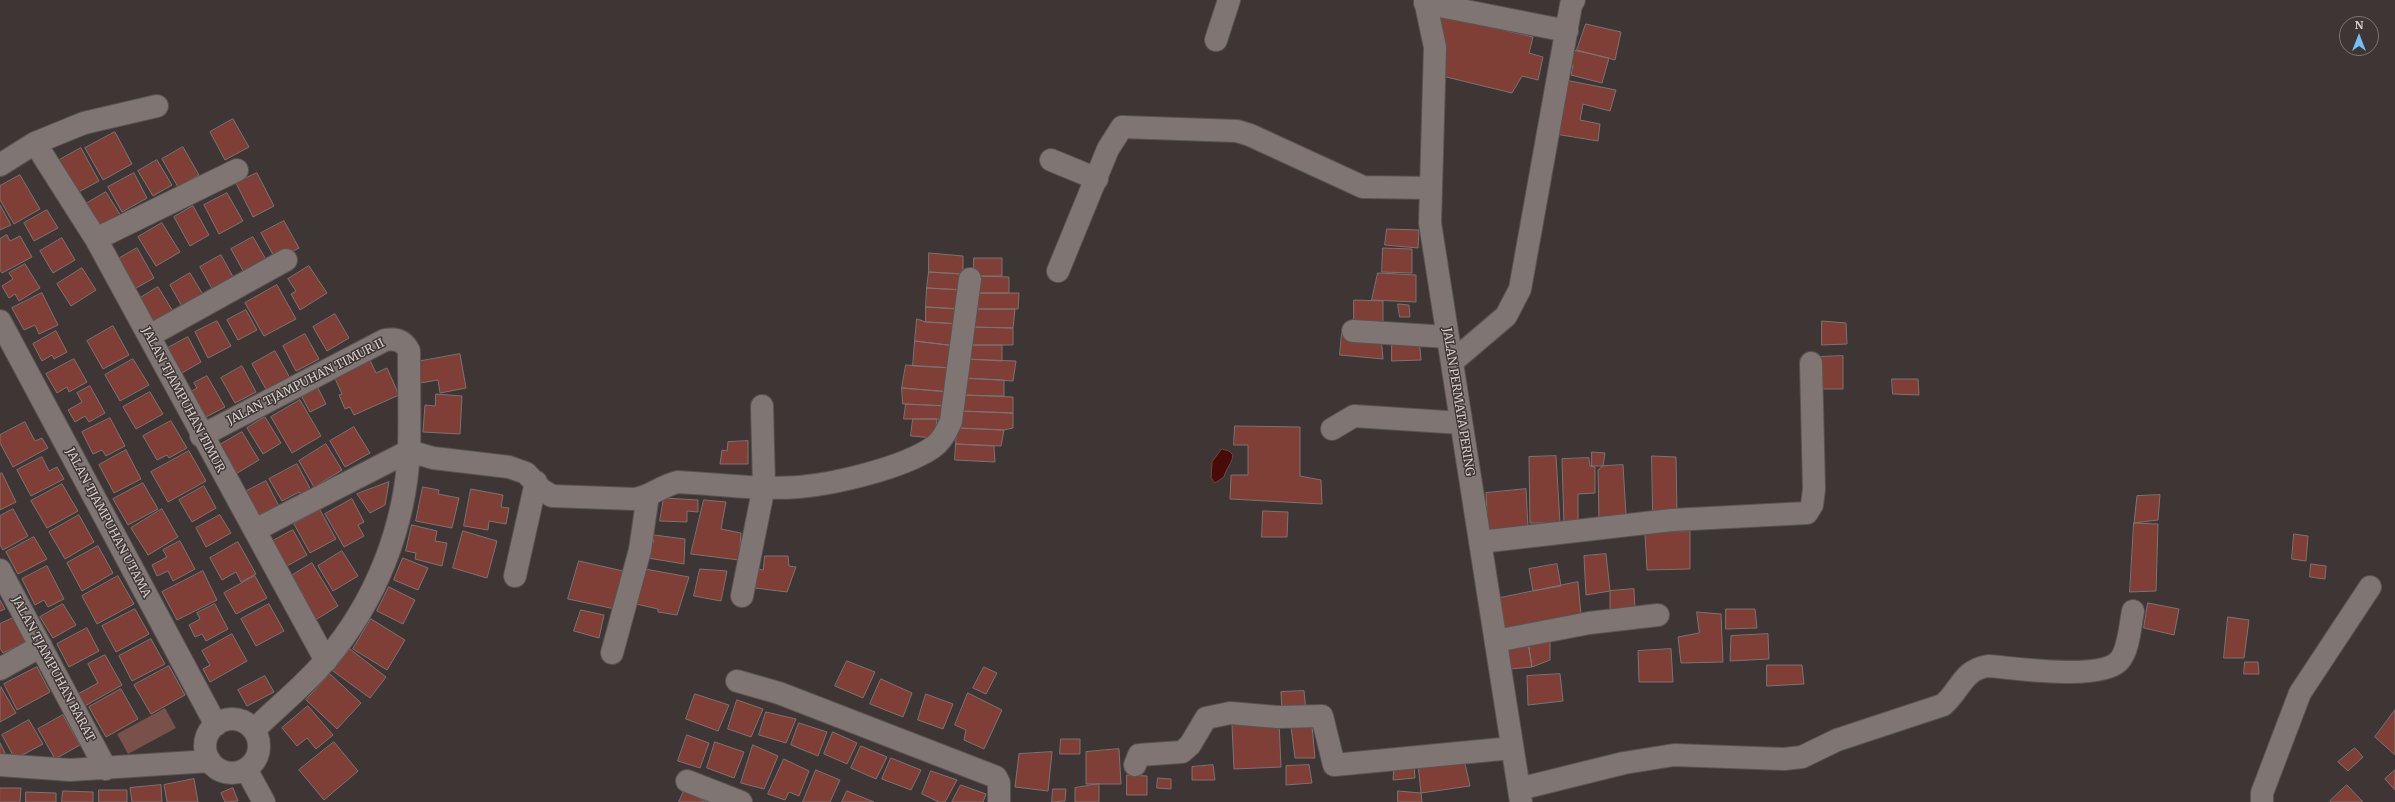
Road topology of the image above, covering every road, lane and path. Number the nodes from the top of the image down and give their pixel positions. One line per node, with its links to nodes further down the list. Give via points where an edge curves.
1 (1229, 0): 5 (street)
2 (1574, 0): 4 (street)
3 (1425, 1): 4 (street); 12 (street, JALAN PERMATA PERING, via 1435,47)
4 (1567, 31): 21 (street, via 1520,289 1506,316)
5 (1216, 40)
6 (157, 106): 7 (street, via 84,123)
7 (35, 143): 9 (street); 13 (street, JALAN TJAMPUHAN TIMUR)
8 (1051, 160): 11 (street)
9 (0, 165)
10 (238, 170): 13 (street)
11 (1097, 179): 12 (street, via 1108,149 1122,127 1237,131 1363,187); 15 (street)
12 (1431, 188): 20 (street, JALAN PERMATA PERING, via 1430,223)
13 (96, 239): 19 (street, JALAN TJAMPUHAN TIMUR)
14 (286, 260): 19 (street)
15 (1058, 271)
16 (970, 279): 29 (street, via 951,421 947,431 932,447 892,466 841,481 798,487)
17 (0, 321): 45 (street, JALAN TJAMPUHAN UTAMA)
18 (1353, 331): 20 (street)
19 (149, 336): 26 (street, JALAN TJAMPUHAN TIMUR)
20 (1448, 337): 21 (street, JALAN PERMATA PERING)
21 (1452, 362): 24 (street, JALAN PERMATA PERING)
22 (1810, 363): 32 (street, via 1814,489 1812,505 1807,514 1672,520)
23 (762, 406): 29 (street)
24 (1461, 423): 25 (street, via 1354,416); 32 (street, JALAN PERMATA PERING)
25 (1332, 429)
26 (202, 436): 27 (street, JALAN TJAMPUHAN TIMUR II, via 386,340 398,340 405,343 409,351); 31 (street, JALAN TJAMPUHAN TIMUR)
27 (409, 451): 28 (street, via 433,458 509,467 526,473); 31 (street); 42 (street, via 399,522 380,576)
28 (536, 482): 30 (street, via 542,490 552,496 635,499); 34 (street)
29 (764, 486): 30 (street, via 678,482 664,485); 36 (street)
30 (648, 495): 41 (street, via 640,550)
31 (255, 530): 42 (street, JALAN TJAMPUHAN TIMUR)
32 (1480, 542): 39 (street, JALAN PERMATA PERING)
33 (0, 570): 40 (street, JALAN TJAMPUHAN BARAT)
34 (514, 576)
35 (2370, 587): 58 (street, via 2300,693 2262,793)
36 (742, 596)
37 (2133, 611): 54 (street, via 2123,654 2118,662 2110,667 2078,672 1988,666 1978,668 1965,676 1953,697 1943,705 1837,740 1802,757 1784,759 1674,755 1624,763)
38 (1658, 615): 39 (street, via 1589,623)
39 (1496, 641): 47 (street, JALAN PERMATA PERING)
40 (41, 646): 43 (street); 51 (street, JALAN TJAMPUHAN BARAT)
41 (612, 654)
42 (326, 661): 46 (street)
43 (0, 669)
44 (737, 681): 57 (street, via 779,693 996,777 999,783)
45 (216, 725): 46 (street, via 226,720 236,720 246,723); 48 (street, via 206,742 206,752)
46 (254, 730): 52 (street, via 259,747 253,763)
47 (1512, 748): 49 (street, via 1334,765 1322,716 1277,717 1230,713 1206,718 1190,745 1182,752 1139,755); 54 (street, JALAN PERMATA PERING)
48 (210, 761): 51 (street); 52 (street, via 217,768 227,772 237,773)
49 (1135, 765)
50 (0, 766): 51 (street, via 70,770)
51 (106, 769)
52 (246, 769): 55 (street)
53 (687, 781): 56 (street)
54 (1520, 796)
55 (264, 802)
56 (741, 802)
57 (999, 802)
58 (2262, 802)

